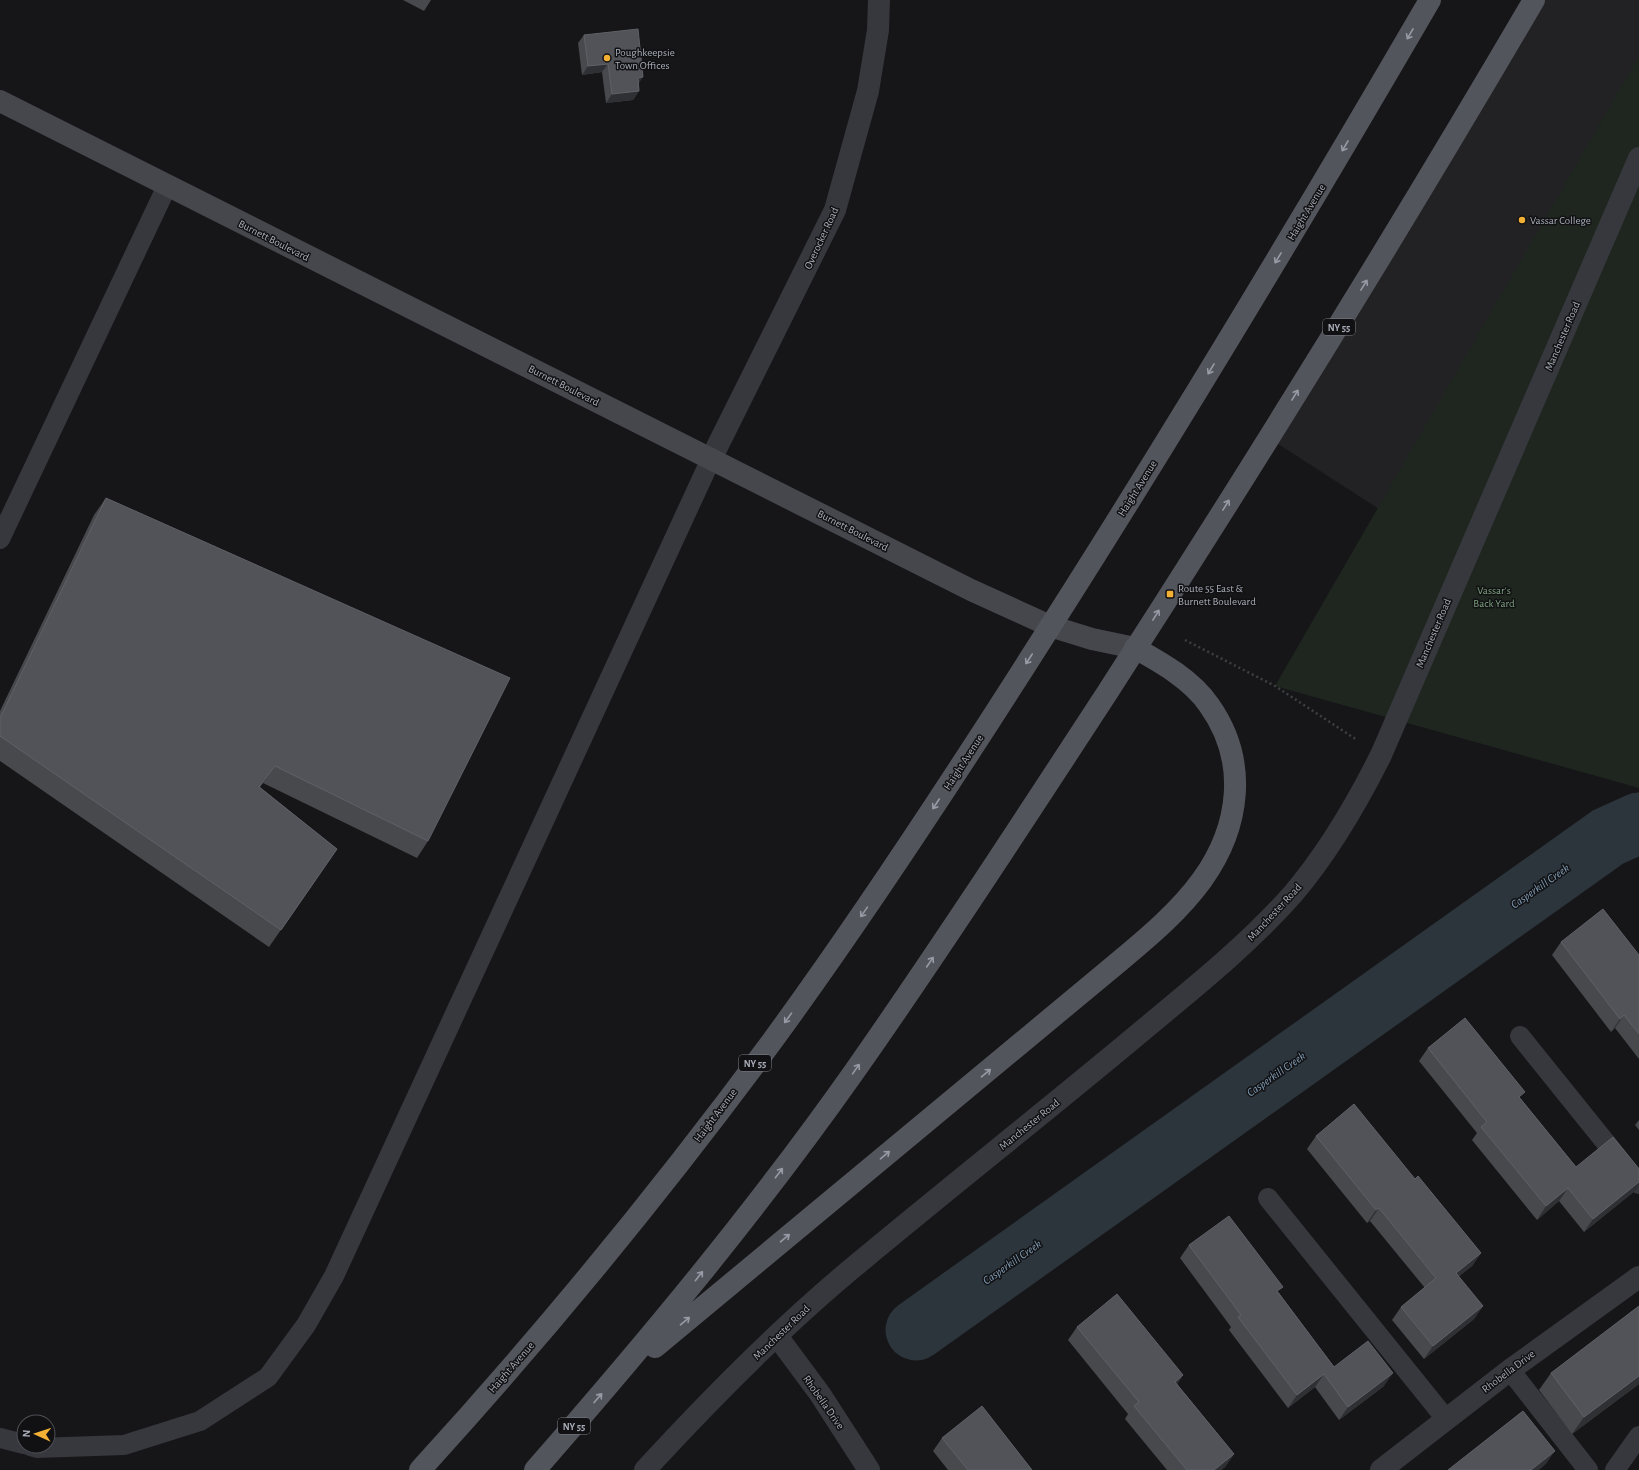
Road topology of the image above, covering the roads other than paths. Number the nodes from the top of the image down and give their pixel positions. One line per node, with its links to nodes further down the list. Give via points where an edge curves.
1 (879, 0): 7 (street, Overocker Road, via 878,30 868,91 835,210)
2 (1430, 0): 9 (main road, Haight Avenue / NY 55, one-way to 9, via 1205,379)
3 (1534, 0): 10 (main road, NY 55, one-way to 3, via 1394,237)
4 (0, 101): 6 (street, Burnett Boulevard)
5 (1639, 158): 15 (street, Manchester Road, via 1381,755 1360,796 1317,863 1293,894 1265,923 1207,976 859,1262)
6 (167, 186): 7 (street, Burnett Boulevard); 8 (lane)
7 (711, 459): 9 (street, Burnett Boulevard, via 971,590); 22 (lane, via 334,1276 306,1325 268,1377 200,1421 124,1445)
8 (0, 539)
9 (1050, 626): 10 (street, Burnett Boulevard, via 1092,639); 23 (main road, Haight Avenue / NY 55, one-way to 23, via 903,854 771,1043 620,1238 503,1377)
10 (1135, 648): 17 (main road, NY 55, one-way to 10, via 728,1240 853,1073 960,917); 17 (main road, one-way to 10, via 1115,965 1167,919 1202,880 1226,836 1233,812 1234,765 1228,743 1209,705 1196,690 1159,662)
11 (1520, 1036): 12 (lane)
12 (1639, 1184)
13 (1268, 1198): 18 (lane)
14 (1639, 1277): 16 (street, Rhobella Drive)
15 (777, 1336): 25 (street, Manchester Road, via 692,1419); 26 (street, Rhobella Drive, via 828,1406)
16 (1510, 1370): 18 (street, Rhobella Drive); 28 (lane)
17 (612, 1382): 24 (main road, NY 55, one-way to 17)
18 (1446, 1419): 27 (street, Rhobella Drive)
19 (1639, 1436): 29 (lane)
20 (0, 1438): 21 (lane)
21 (16, 1442)
22 (56, 1447)
23 (420, 1470)
24 (535, 1470)
25 (645, 1470)
26 (869, 1470)
27 (1381, 1470)
28 (1588, 1470)
29 (1615, 1470)

